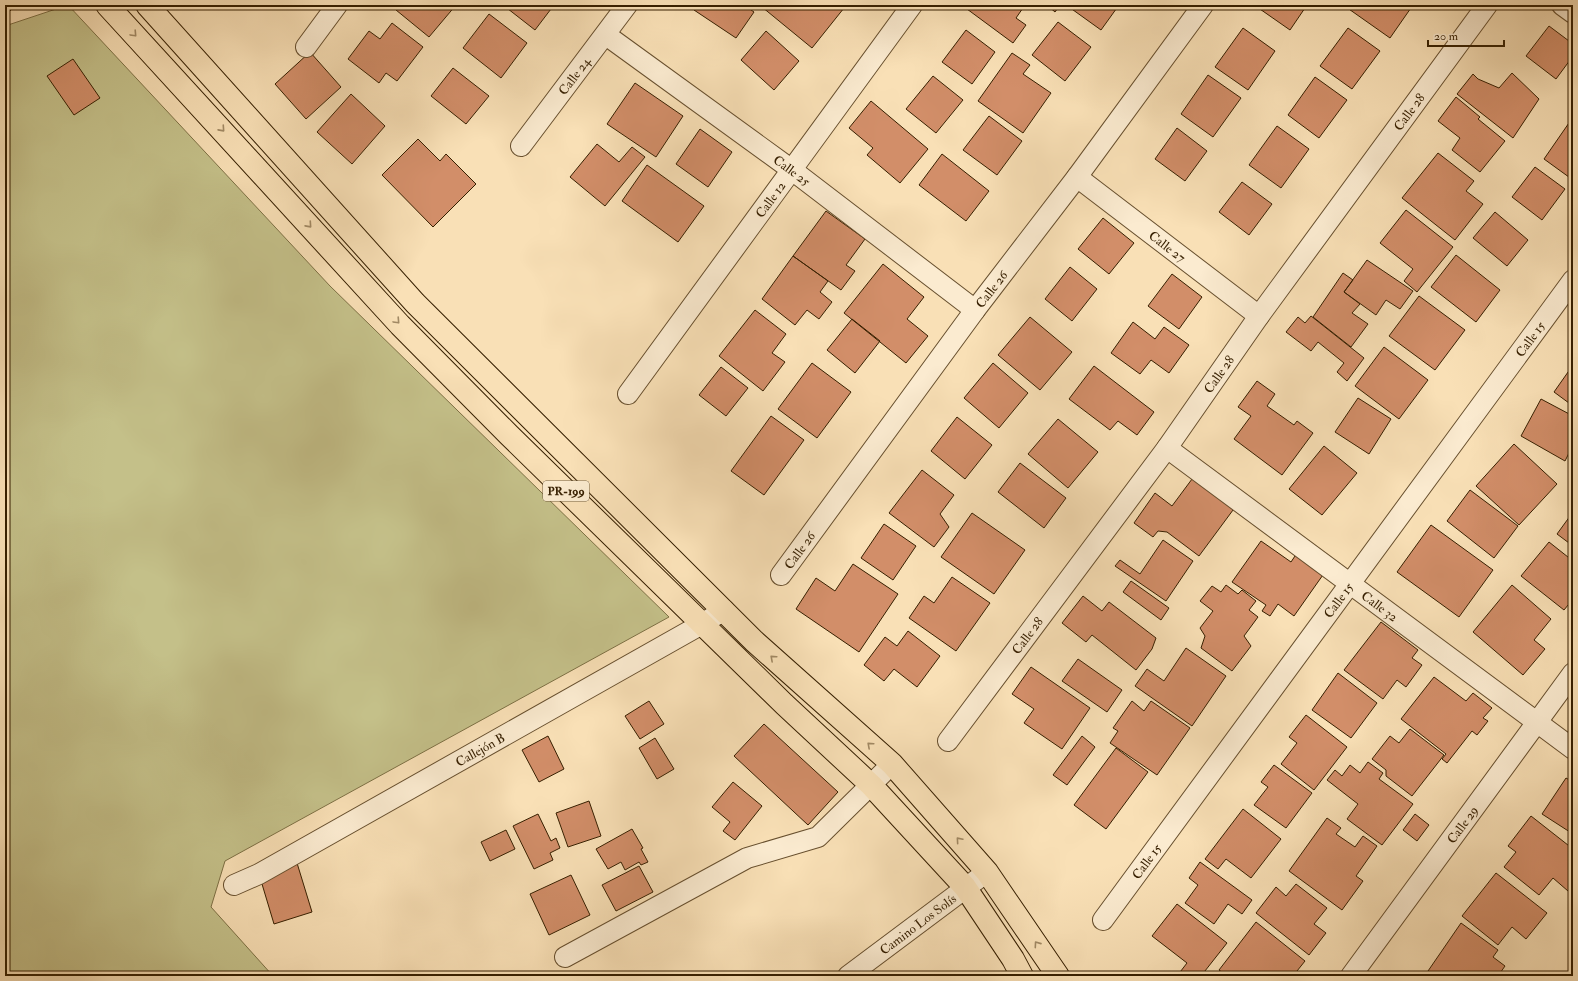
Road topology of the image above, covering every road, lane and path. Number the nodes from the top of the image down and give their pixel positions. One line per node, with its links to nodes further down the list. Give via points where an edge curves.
1 (107, 5): 23 (main road, PR-199, one-way to 23, via 400,325)
2 (147, 5): 22 (main road, PR-199, via 415,304)
3 (337, 5): 11 (street)
4 (627, 5): 10 (street, Calle 24)
5 (912, 5): 13 (street, Calle 12)
6 (1203, 5): 14 (street, Calle 26)
7 (1487, 5): 17 (street, Calle 28)
8 (1562, 5): 9 (street)
9 (1573, 13)
10 (606, 35): 12 (street, Calle 24); 13 (street, Calle 25)
11 (306, 47)
12 (521, 146)
13 (792, 170): 16 (street, Calle 25); 18 (street, Calle 12)
14 (1077, 177): 16 (street, Calle 26); 17 (street, Calle 27)
15 (1573, 280): 21 (street, Calle 15)
16 (975, 310): 20 (street, Calle 26)
17 (1259, 316): 19 (street, Calle 28)
18 (628, 394)
19 (1167, 448): 21 (street, Calle 32); 26 (street, Calle 28)
20 (781, 575)
21 (1351, 583): 25 (street, Calle 32); 33 (street, Calle 15)
22 (724, 610): 23 (street, Callejón B); 28 (main road, PR-199, one-way to 22, via 754,641)
23 (702, 624): 29 (main road, PR-199); 31 (street, Callejón B, via 259,874)
24 (1573, 673): 25 (street, Calle 29)
25 (1537, 721): 27 (street, Calle 32); 38 (street, Calle 29)
26 (948, 741)
27 (1573, 749)
28 (892, 764): 29 (street); 30 (main road, PR-199, one-way to 28)
29 (871, 785): 32 (main road, PR-199); 34 (street, via 818,837 747,858)
30 (987, 872): 32 (street, Camino Los Solís); 37 (main road, PR-199, one-way to 30)
31 (234, 885)
32 (966, 887): 35 (street, Camino Los Solís); 36 (main road, PR-199)
33 (1103, 920)
34 (565, 957)
35 (848, 976)
36 (1022, 976)
37 (1058, 976)
38 (1351, 976)

